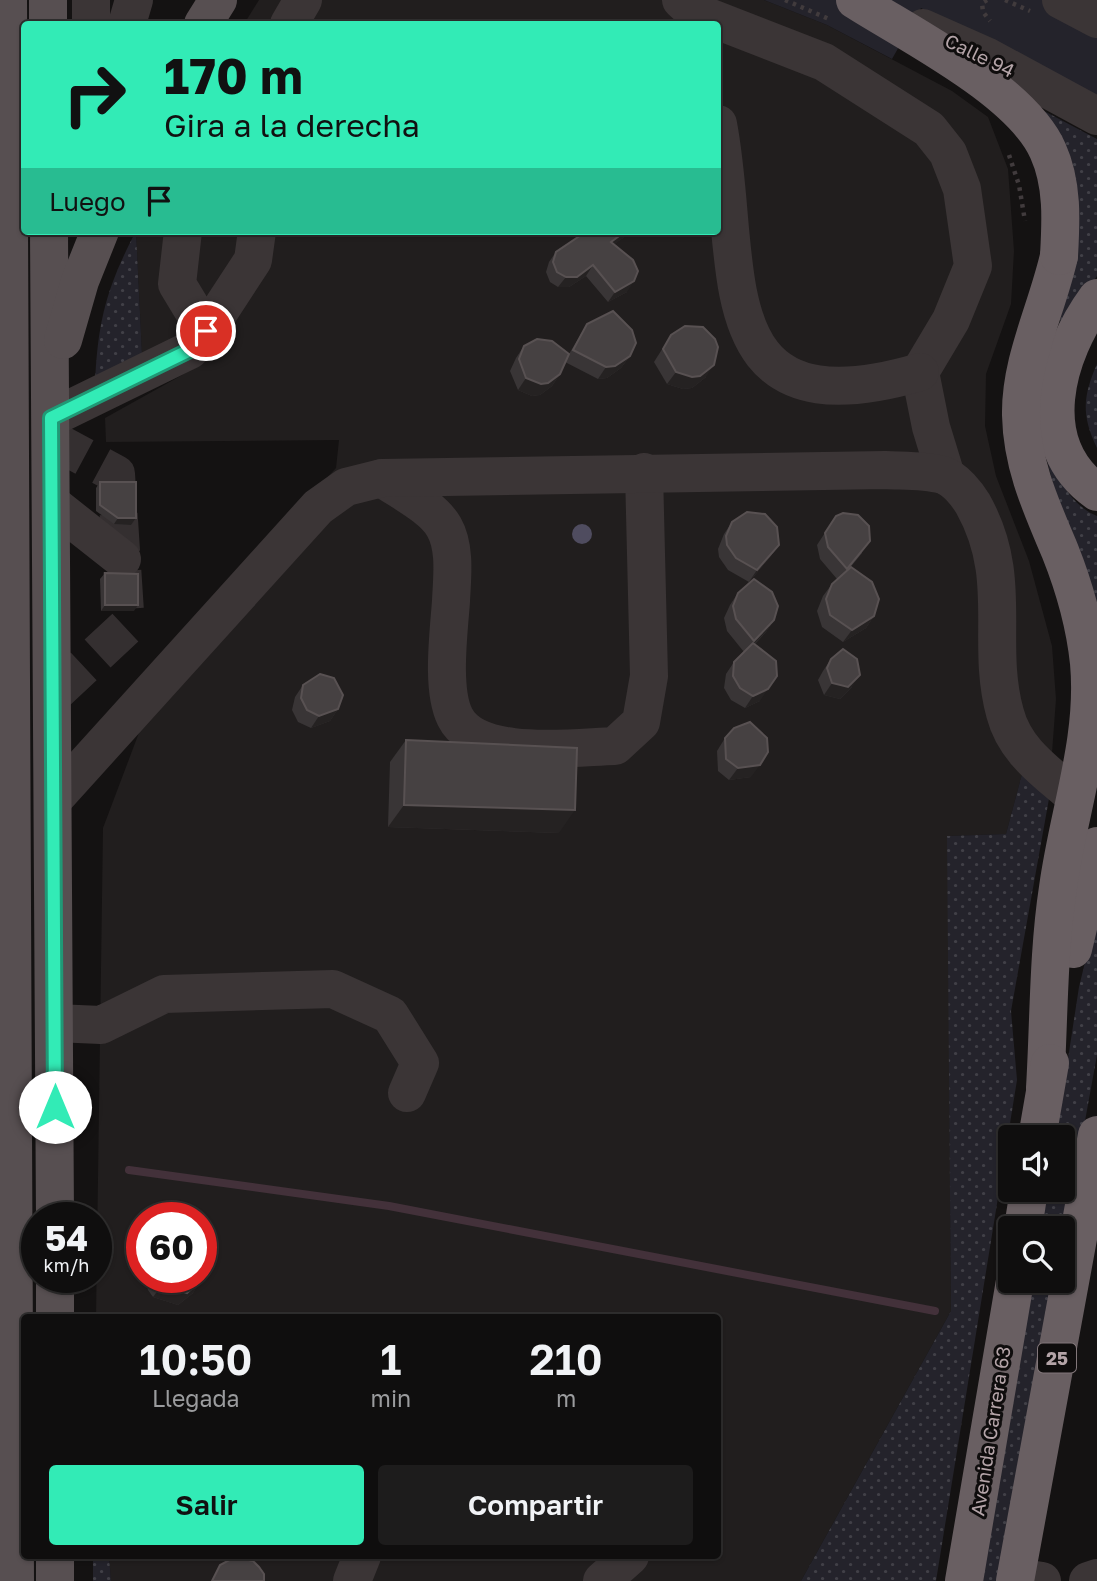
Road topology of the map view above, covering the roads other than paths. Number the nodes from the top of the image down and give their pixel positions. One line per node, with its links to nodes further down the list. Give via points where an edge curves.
1 (8, 0): 50 (main road)
2 (48, 0): 11 (main road)
3 (91, 0): 12 (street)
4 (134, 0): 13 (street)
5 (218, 0): 14 (main road)
6 (303, 0): 15 (street)
7 (1061, 0): 10 (street)
8 (849, 7): 18 (street, Calle 94, bridge, via 986,56); 34 (highway, bridge, via 991,88 1035,126 1057,179 1059,257 1026,371 1021,414 1025,459 1079,609 1089,664 1086,747)
9 (690, 12): 16 (street)
10 (1097, 19)
11 (48, 21)
12 (91, 21)
13 (128, 21)
14 (205, 21)
15 (291, 21)
16 (714, 21)
17 (721, 24): 26 (street, via 824,62 922,123 948,153 962,189 973,266 951,320)
18 (1097, 116)
19 (721, 150): 26 (street, via 740,312 759,351 788,376 831,386 878,384)
20 (49, 235): 27 (main road)
21 (98, 235): 27 (main road, via 73,302)
22 (183, 235): 25 (street, via 177,284)
23 (256, 235): 25 (street, via 253,260)
24 (1097, 298): 31 (highway, via 1066,349 1055,411 1059,440 1071,467)
25 (206, 331): 27 (street, via 190,350)
26 (920, 372): 29 (street)
27 (51, 402): 32 (main road)
28 (644, 472): 29 (street, via 885,470); 30 (street); 30 (street, via 649,676 641,722 615,746 521,749 475,737 455,717 447,674 453,566 444,527)
29 (946, 476): 34 (street, via 968,495 985,526 998,575 1005,713 1025,753)
30 (382, 478): 35 (street, via 346,487 318,507)
31 (1097, 492)
32 (51, 503): 33 (street); 35 (main road)
33 (122, 559)
34 (1075, 797): 38 (highway, via 1055,909)
35 (54, 799): 37 (main road)
36 (1097, 846): 38 (highway)
37 (55, 1023): 39 (street, via 101,1025 164,993 333,989 390,1015 420,1063); 42 (main road)
38 (1045, 1088): 40 (highway)
39 (407, 1093)
40 (1039, 1125)
41 (1097, 1135): 49 (highway, 25)
42 (55, 1202)
43 (55, 1293): 45 (main road)
44 (1012, 1293): 53 (highway, Avenida Carrera 63)
45 (55, 1314)
46 (55, 1559): 51 (main road)
47 (361, 1559): 52 (street)
48 (1097, 1578): 54 (street)
49 (1025, 1580)
50 (15, 1581)
51 (55, 1581)
52 (352, 1581)
53 (964, 1581)
54 (1088, 1581)

